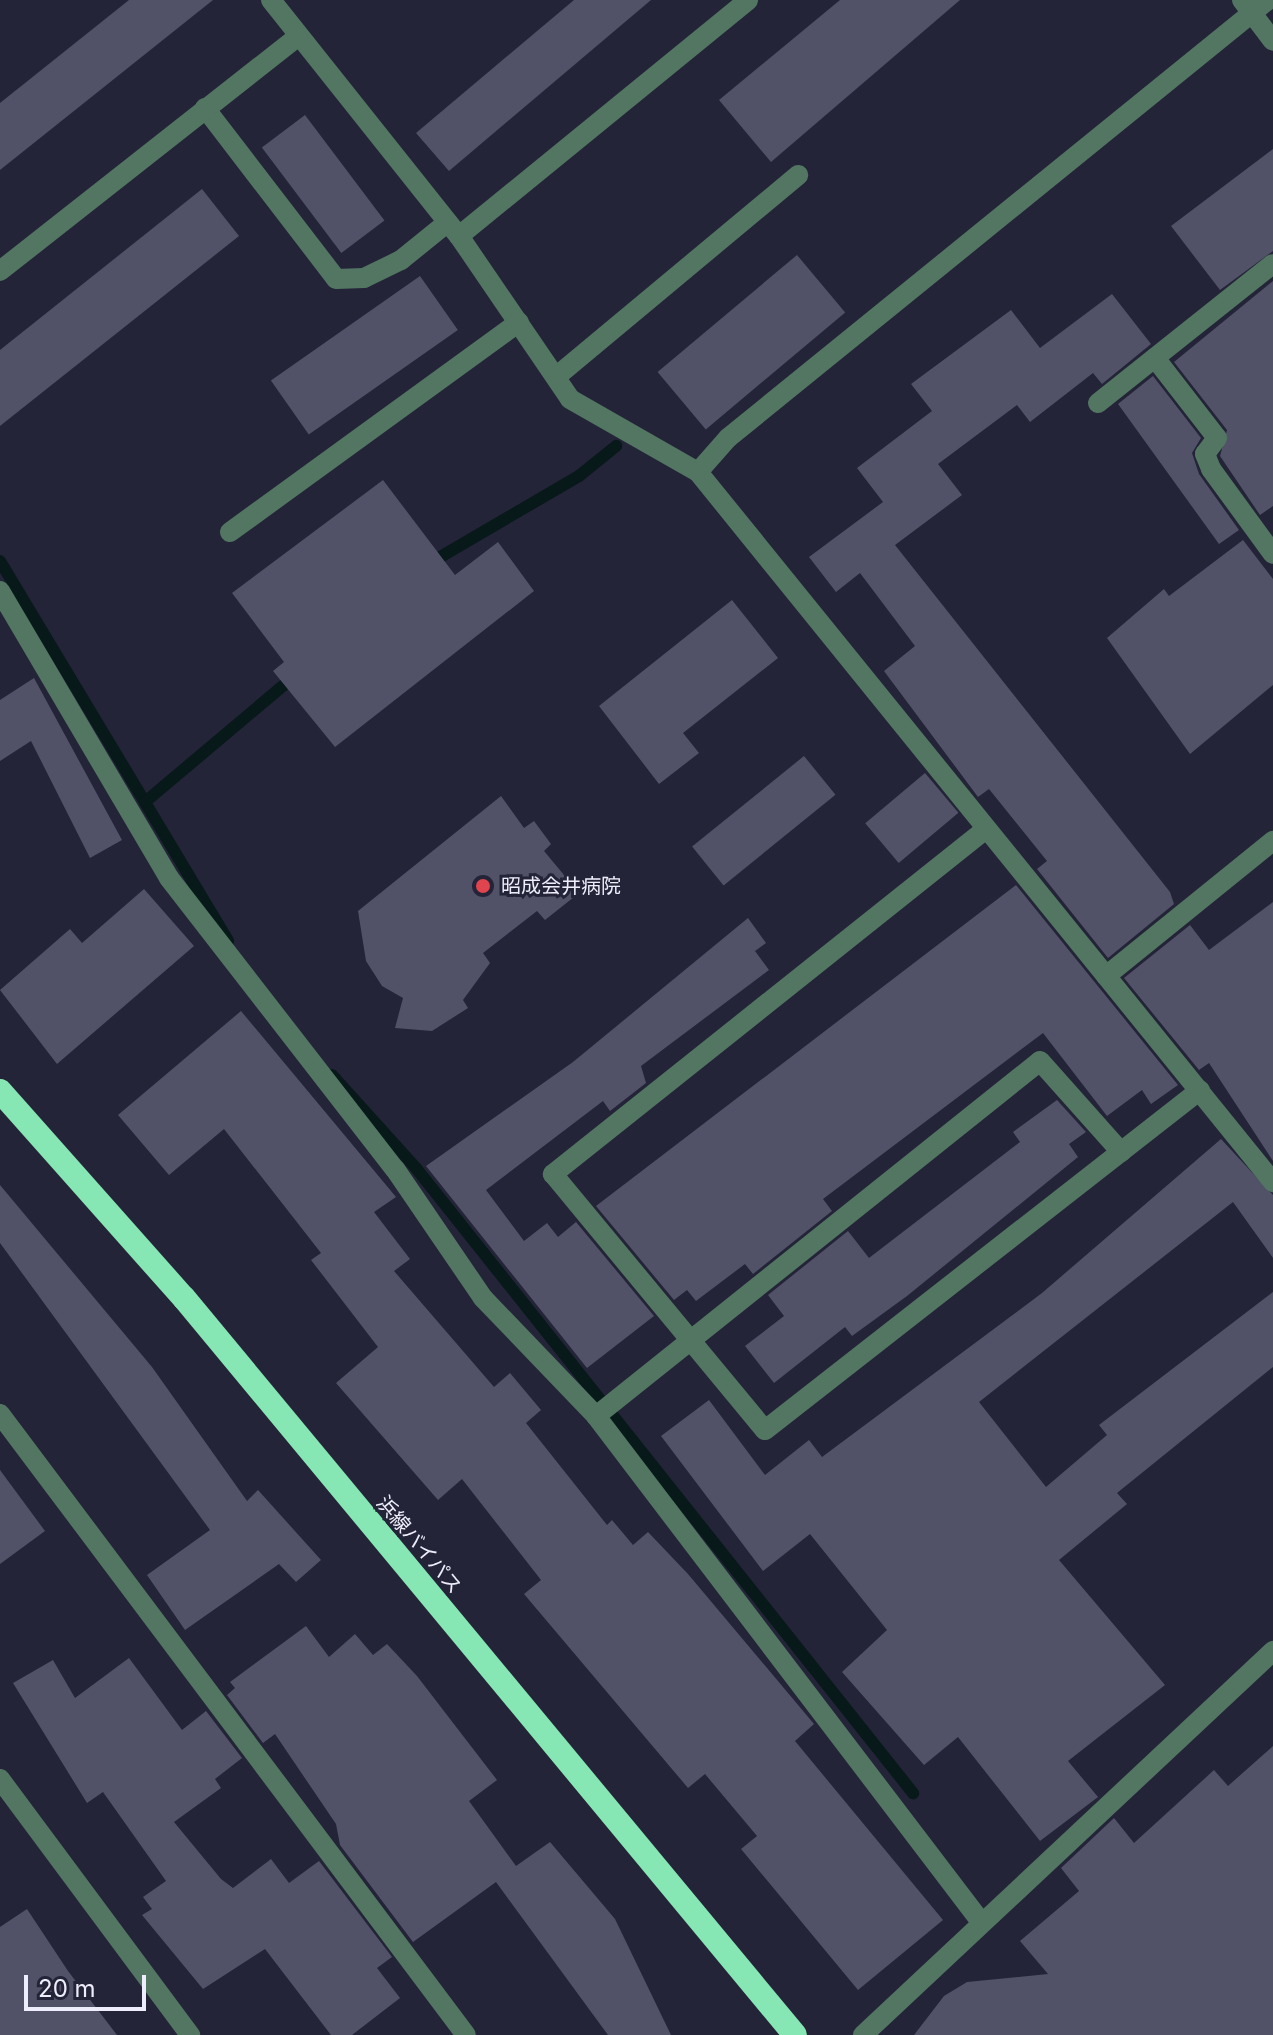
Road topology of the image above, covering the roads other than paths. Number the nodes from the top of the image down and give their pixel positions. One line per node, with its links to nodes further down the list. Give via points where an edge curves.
1 (271, 0): 4 (street)
2 (748, 0): 8 (street)
3 (1254, 4): 5 (street); 15 (street, via 728,438)
4 (299, 36): 6 (street); 8 (street)
5 (1273, 41)
6 (205, 108): 8 (street, via 336,279 364,278); 10 (street)
7 (798, 175): 13 (street)
8 (454, 229): 11 (street)
9 (1273, 264): 12 (street)
10 (0, 271)
11 (519, 322): 13 (street); 16 (street)
12 (1155, 358): 14 (street); 17 (street, via 1217,438 1205,454 1211,469)
13 (557, 376): 15 (street, via 570,399)
14 (1098, 403)
15 (698, 472): 19 (street)
16 (230, 532)
17 (1273, 554)
18 (0, 591): 28 (street, via 169,878 395,1169 483,1298)
19 (986, 829): 21 (street); 26 (street, via 553,1174)
20 (1273, 841): 21 (street)
21 (1106, 976): 22 (street)
22 (1200, 1090): 24 (street); 25 (street)
23 (0, 1091): 34 (highway, 浜線バイパス, via 184,1298)
24 (1121, 1152): 26 (street, via 1040,1061); 26 (street, via 765,1430)
25 (1273, 1182)
26 (688, 1337): 28 (street)
27 (0, 1414): 33 (street)
28 (596, 1416): 31 (street)
29 (1273, 1651): 31 (street)
30 (0, 1779): 32 (street)
31 (981, 1922): 35 (street)
32 (190, 2035)
33 (466, 2035)
34 (795, 2035)
35 (863, 2035)

